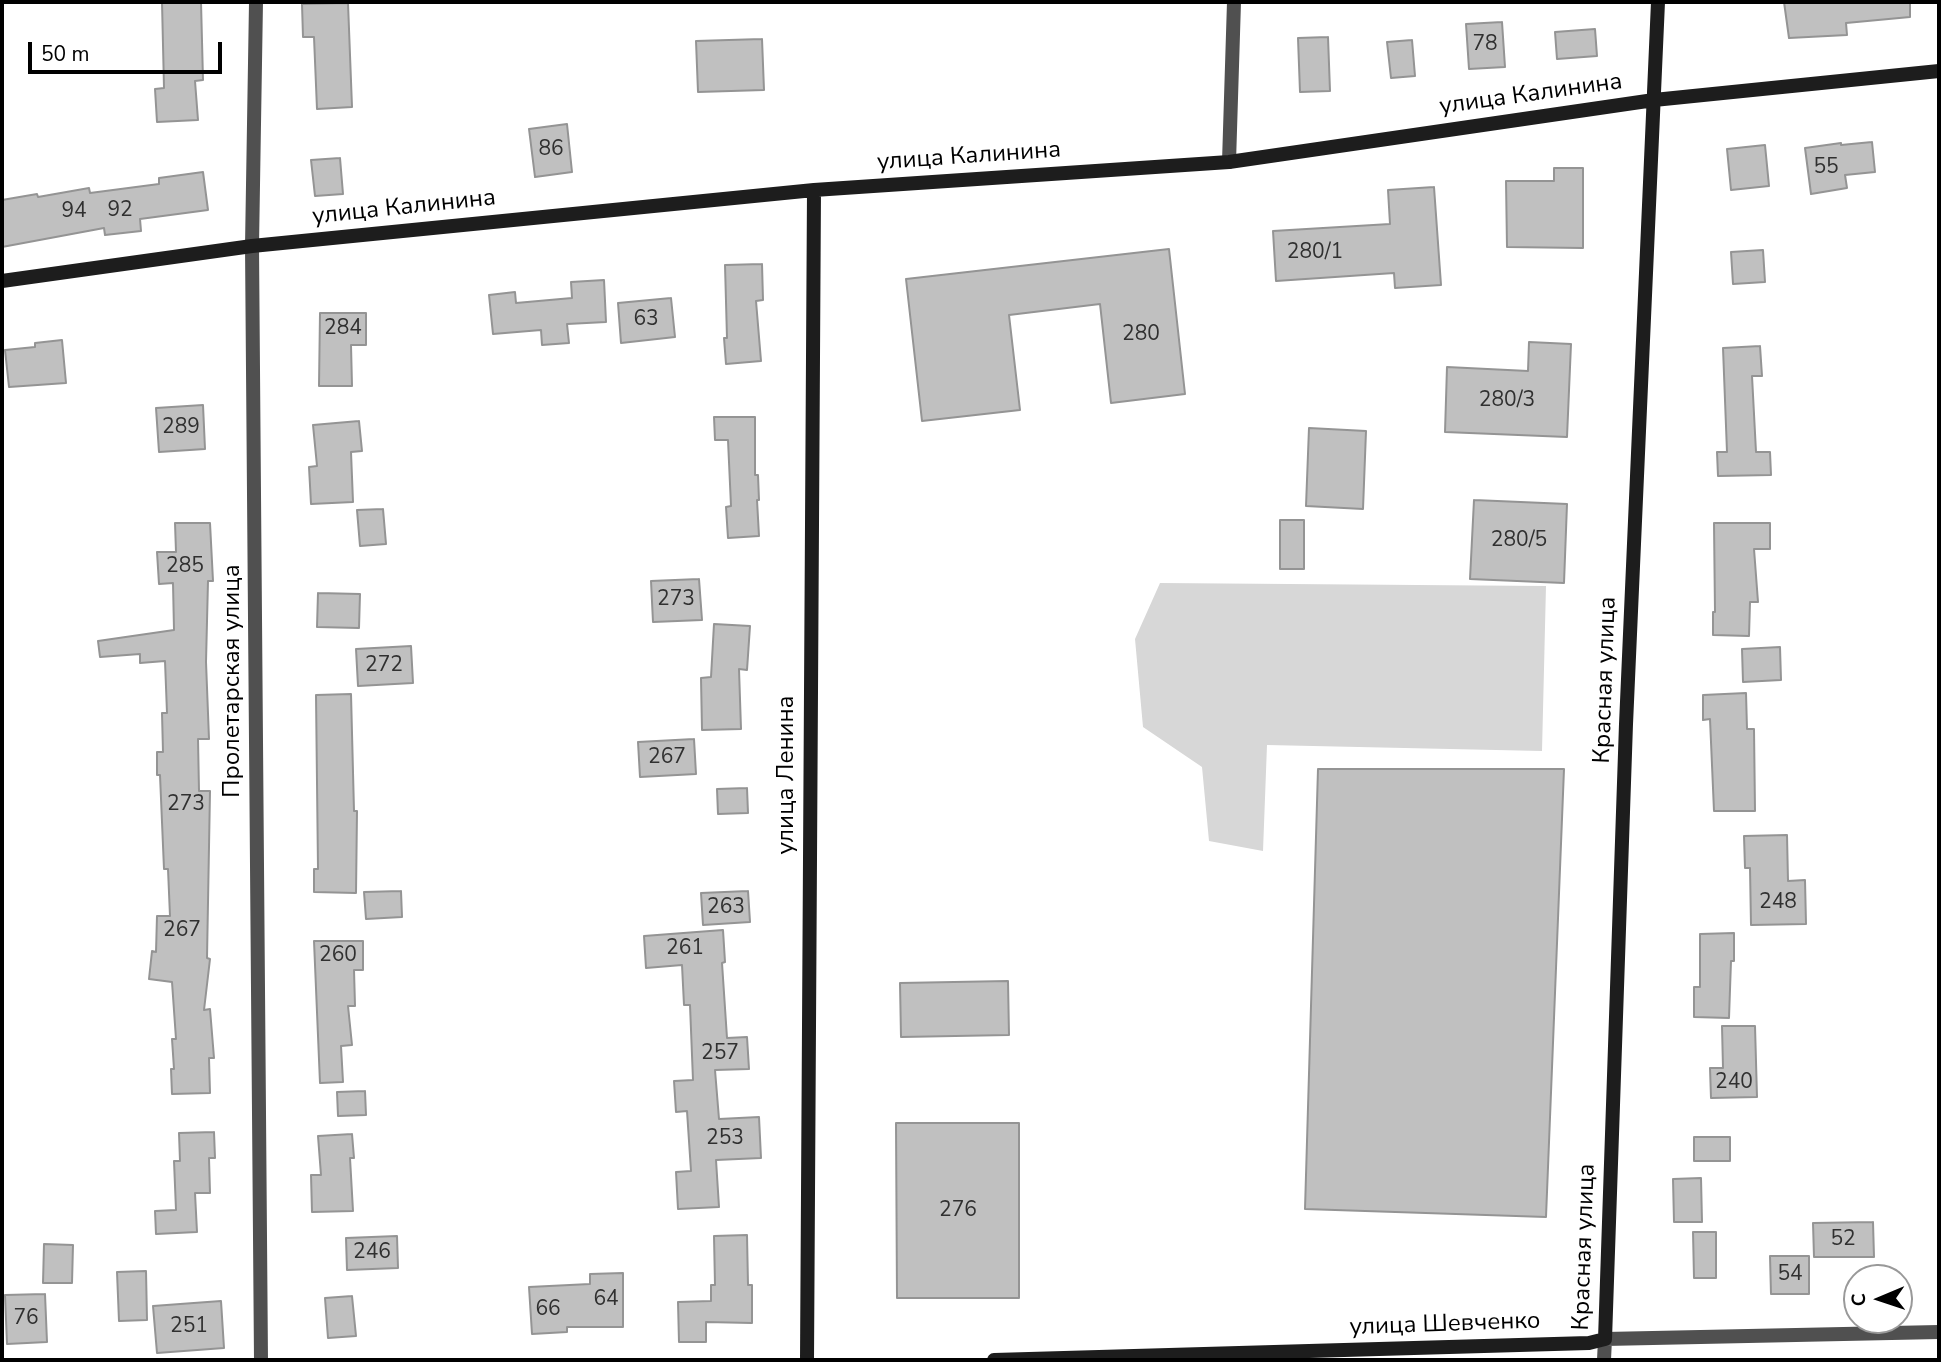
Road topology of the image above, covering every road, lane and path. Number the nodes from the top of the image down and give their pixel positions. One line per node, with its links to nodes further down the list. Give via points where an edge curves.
1 (256, 2): 8 (street, Пролетарская улица)
2 (1234, 2): 6 (street)
3 (1658, 2): 5 (street, Красная улица)
4 (1939, 71): 5 (street, улица Калинина)
5 (1654, 100): 6 (street, улица Калинина); 11 (street, Красная улица)
6 (1229, 162): 7 (street, улица Калинина)
7 (814, 190): 8 (street, улица Калинина); 13 (street, улица Ленина)
8 (252, 246): 9 (street, улица Калинина); 12 (street, Пролетарская улица)
9 (2, 281)
10 (1939, 1332): 11 (street, улица Шевченко)
11 (1605, 1339): 14 (street, улица Шевченко, via 1574,1344); 15 (street, Красная улица)
12 (261, 1360)
13 (807, 1360)
14 (995, 1360)
15 (1604, 1360)

